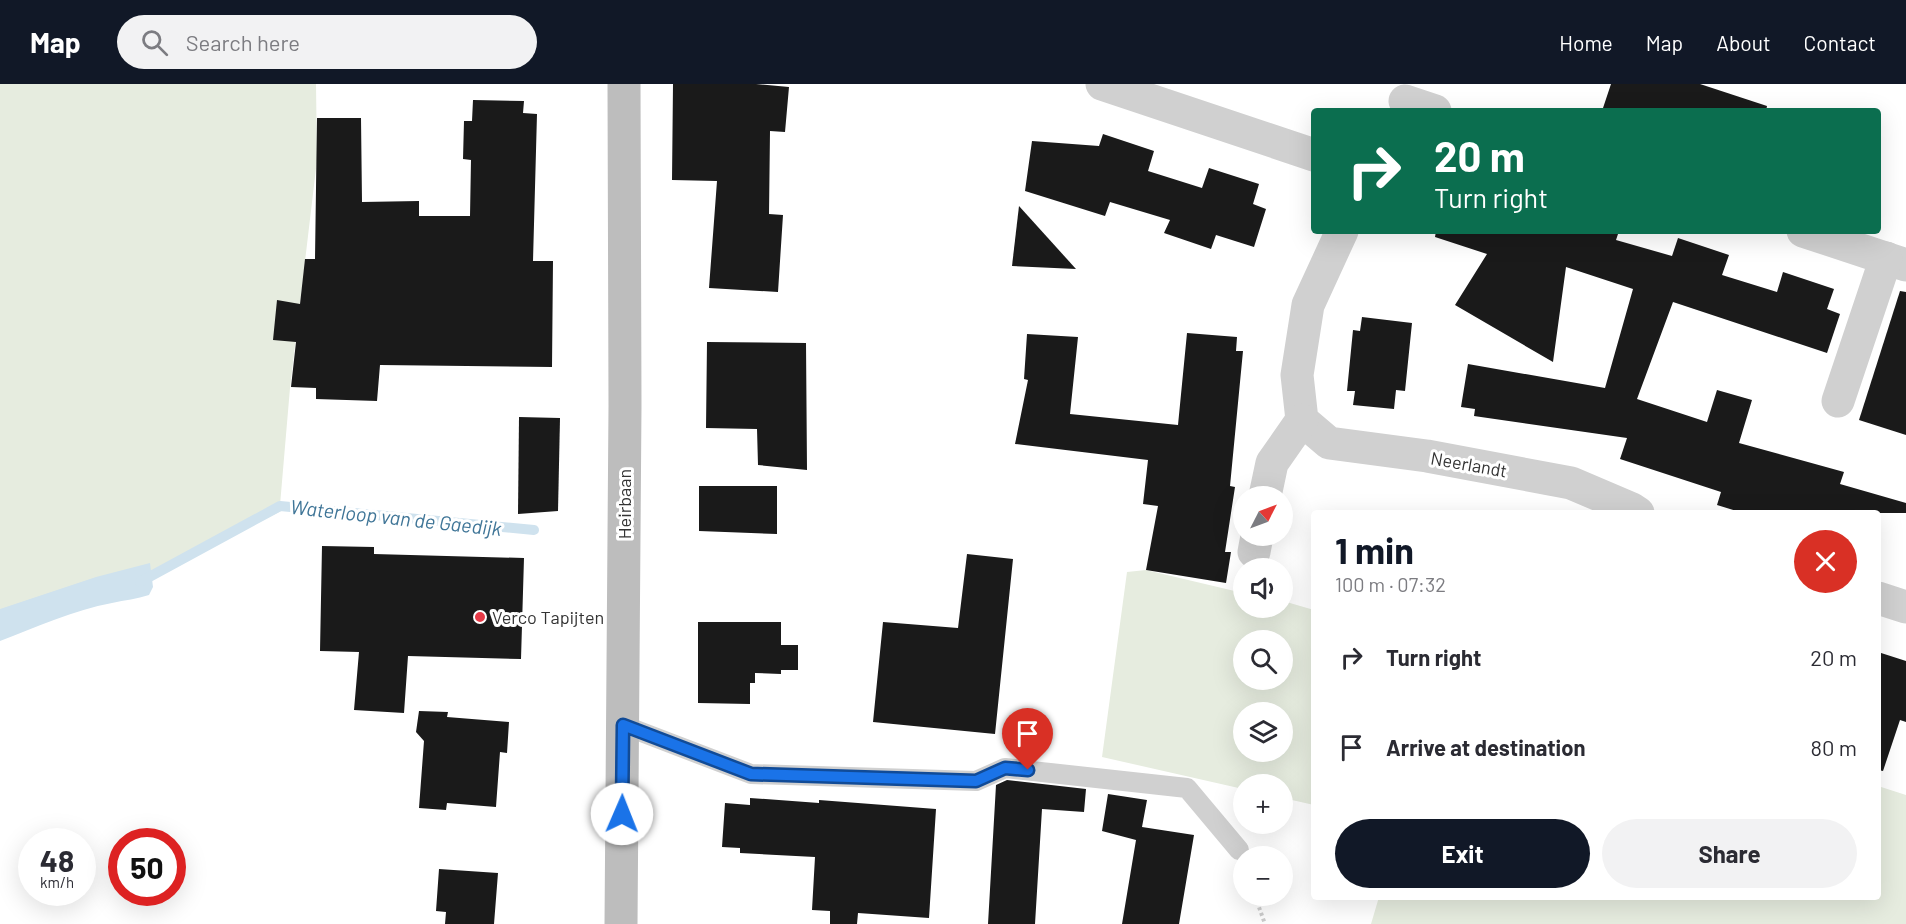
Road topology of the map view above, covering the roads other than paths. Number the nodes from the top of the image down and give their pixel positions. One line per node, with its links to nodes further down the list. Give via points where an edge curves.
1 (624, 84): 13 (main road, Heirbaan)
2 (1102, 84): 3 (street)
3 (1311, 154)
4 (1341, 234): 8 (street, via 1308,305 1297,375)
5 (1812, 234): 6 (street)
6 (1896, 262): 7 (street)
7 (1838, 400)
8 (1302, 420): 9 (street, via 1272,463); 10 (street, Neerlandt, via 1329,443 1427,456 1571,483)
9 (1267, 486)
10 (1631, 510)
11 (1881, 599): 12 (street)
12 (1906, 607)
13 (623, 725): 14 (lane, via 751,774 976,781 1005,768 1187,788); 15 (main road, Heirbaan)
14 (1236, 846)
15 (621, 924)

